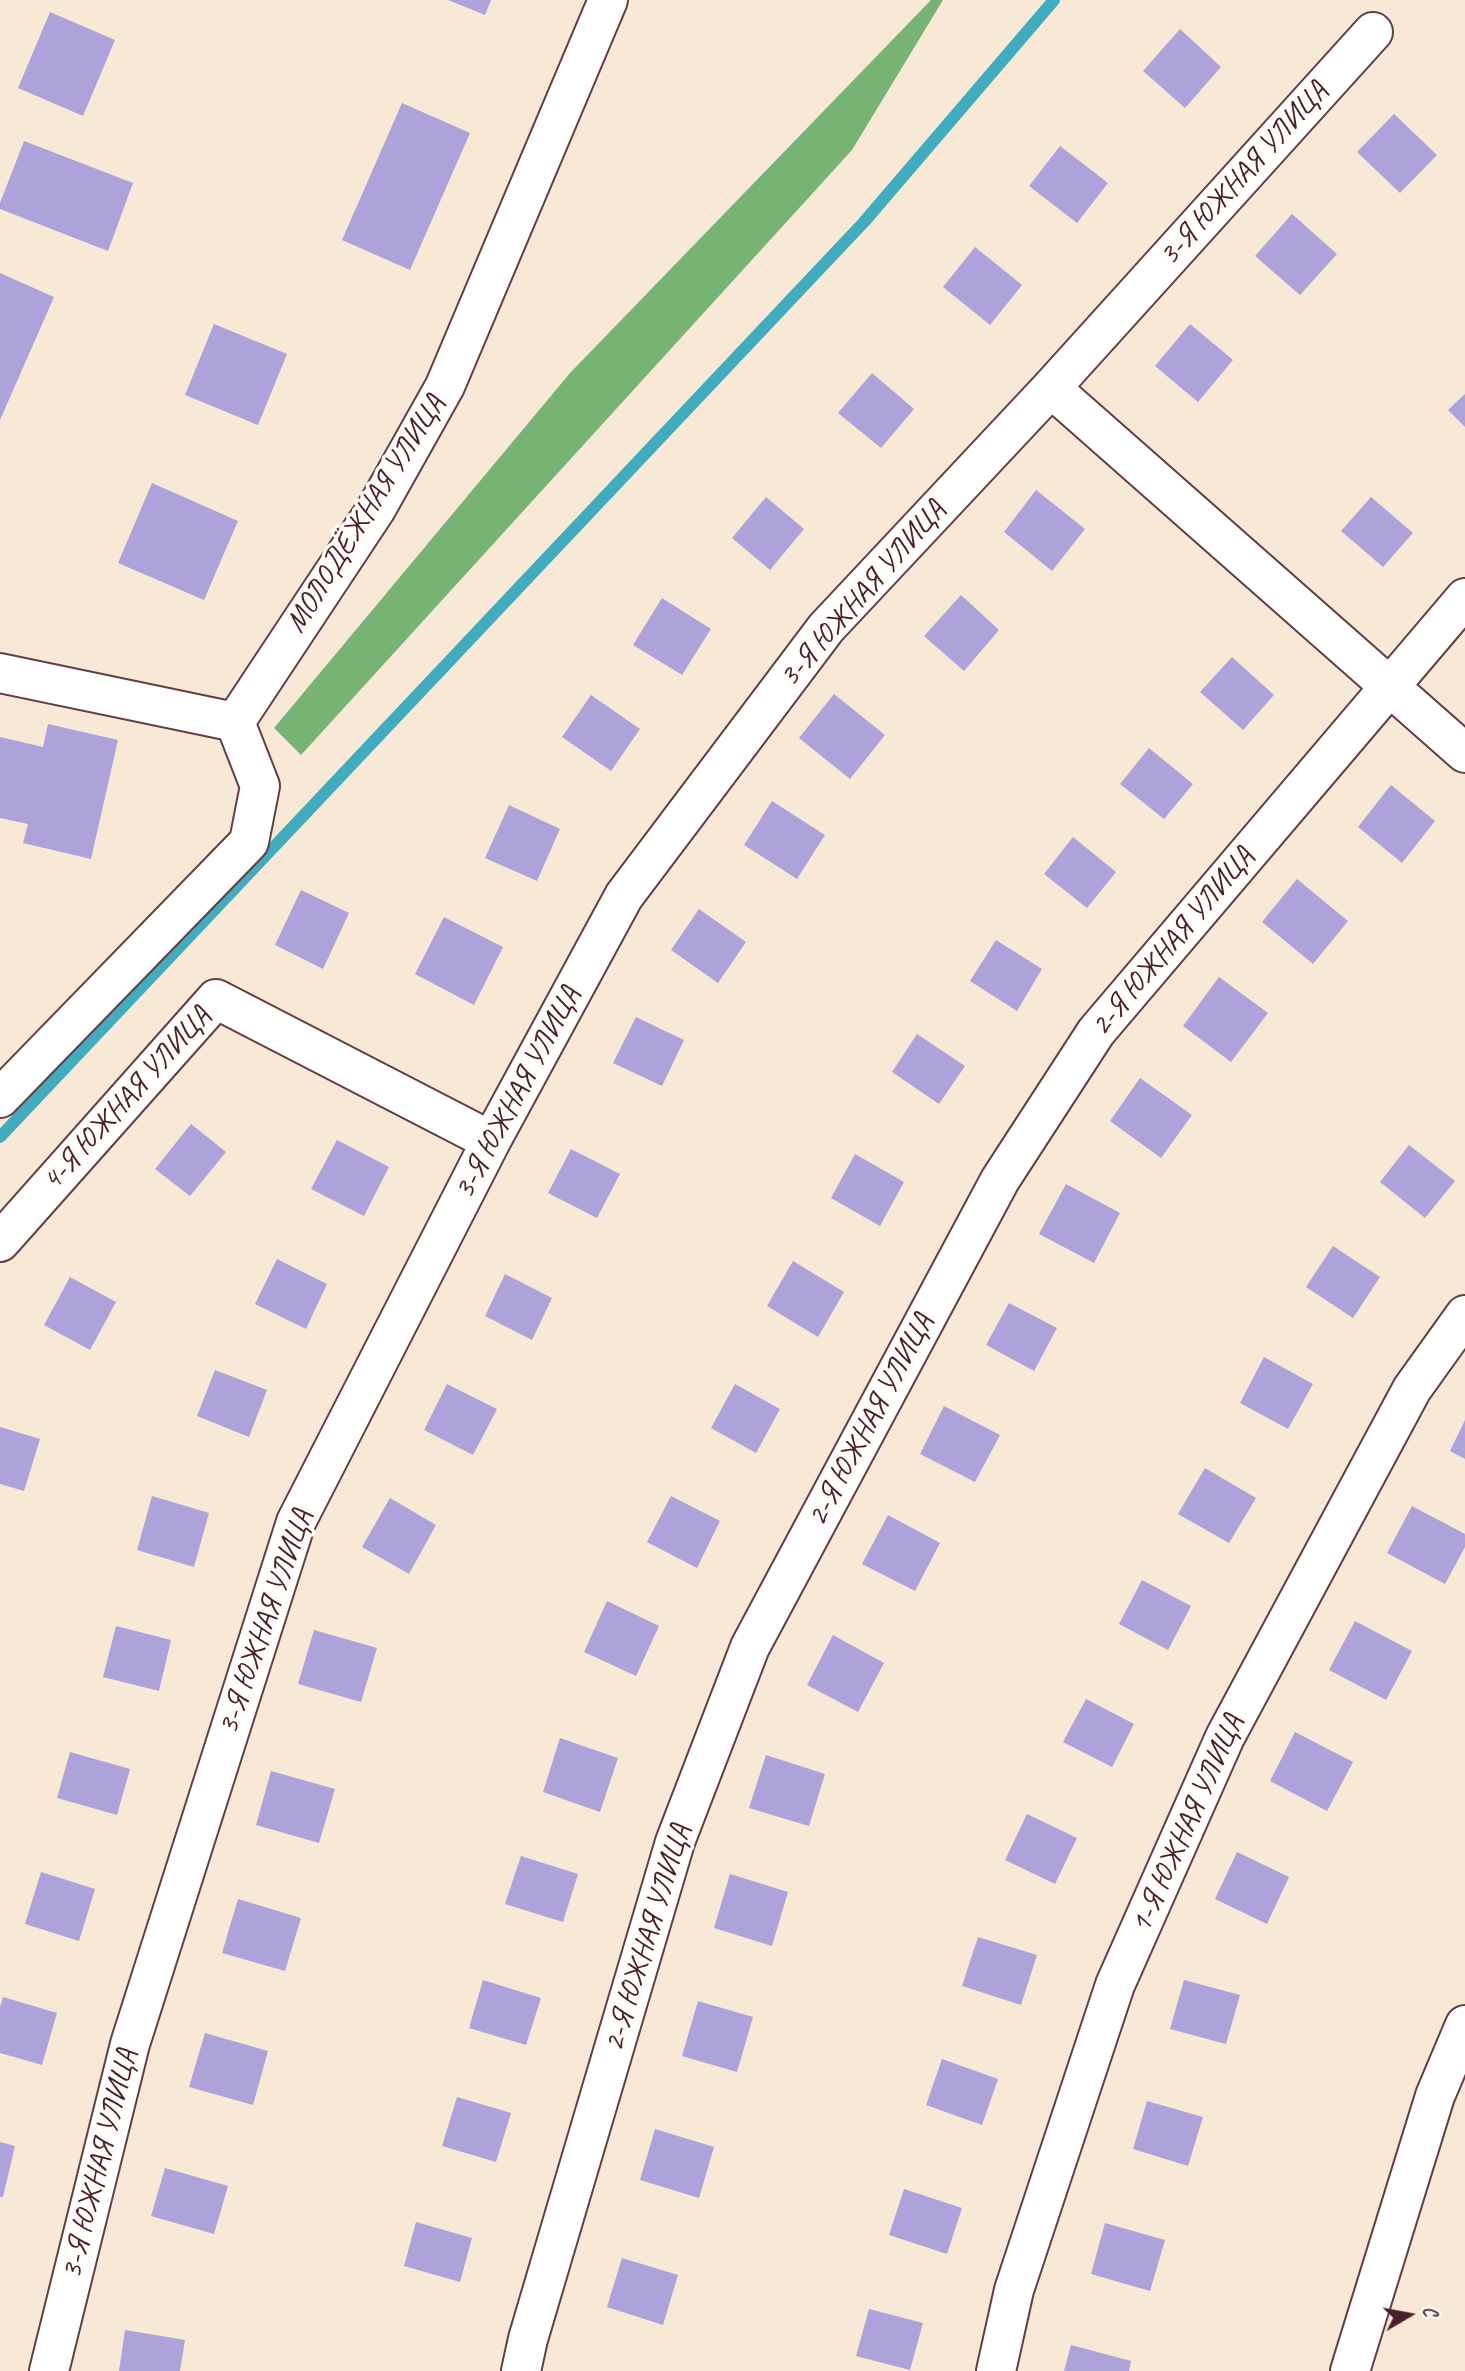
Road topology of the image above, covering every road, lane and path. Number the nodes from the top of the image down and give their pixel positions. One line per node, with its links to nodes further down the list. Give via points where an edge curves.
1 (608, 0): 7 (street, МОЛОДЁЖНАЯ УЛИЦА, via 445,386 376,509)
2 (1373, 32): 3 (street, 3-Я ЮЖНАЯ УЛИЦА)
3 (1051, 388): 6 (street); 10 (street, 3-Я ЮЖНАЯ УЛИЦА, via 825,628 624,896)
4 (1465, 598): 6 (street, 2-Я ЮЖНАЯ УЛИЦА)
5 (0, 673): 7 (street)
6 (1388, 686): 8 (street); 15 (street, 2-Я ЮЖНАЯ УЛИЦА, via 1096,1032 1000,1180 750,1647 675,1842)
7 (235, 722): 9 (street, via 260,786 249,842)
8 (1465, 753)
9 (0, 1098)
10 (491, 1141): 11 (street, 4-Я ЮЖНАЯ УЛИЦА, via 216,999); 14 (street, 3-Я ЮЖНАЯ УЛИЦА, via 296,1522 130,2044)
11 (0, 1242)
12 (1465, 1315): 16 (street, 1-Я ЮЖНАЯ УЛИЦА, via 1412,1389 1220,1749 1115,1985 1014,2290)
13 (1465, 2025): 17 (street, via 1436,2096)
14 (49, 2371)
15 (521, 2371)
16 (996, 2371)
17 (1350, 2371)

